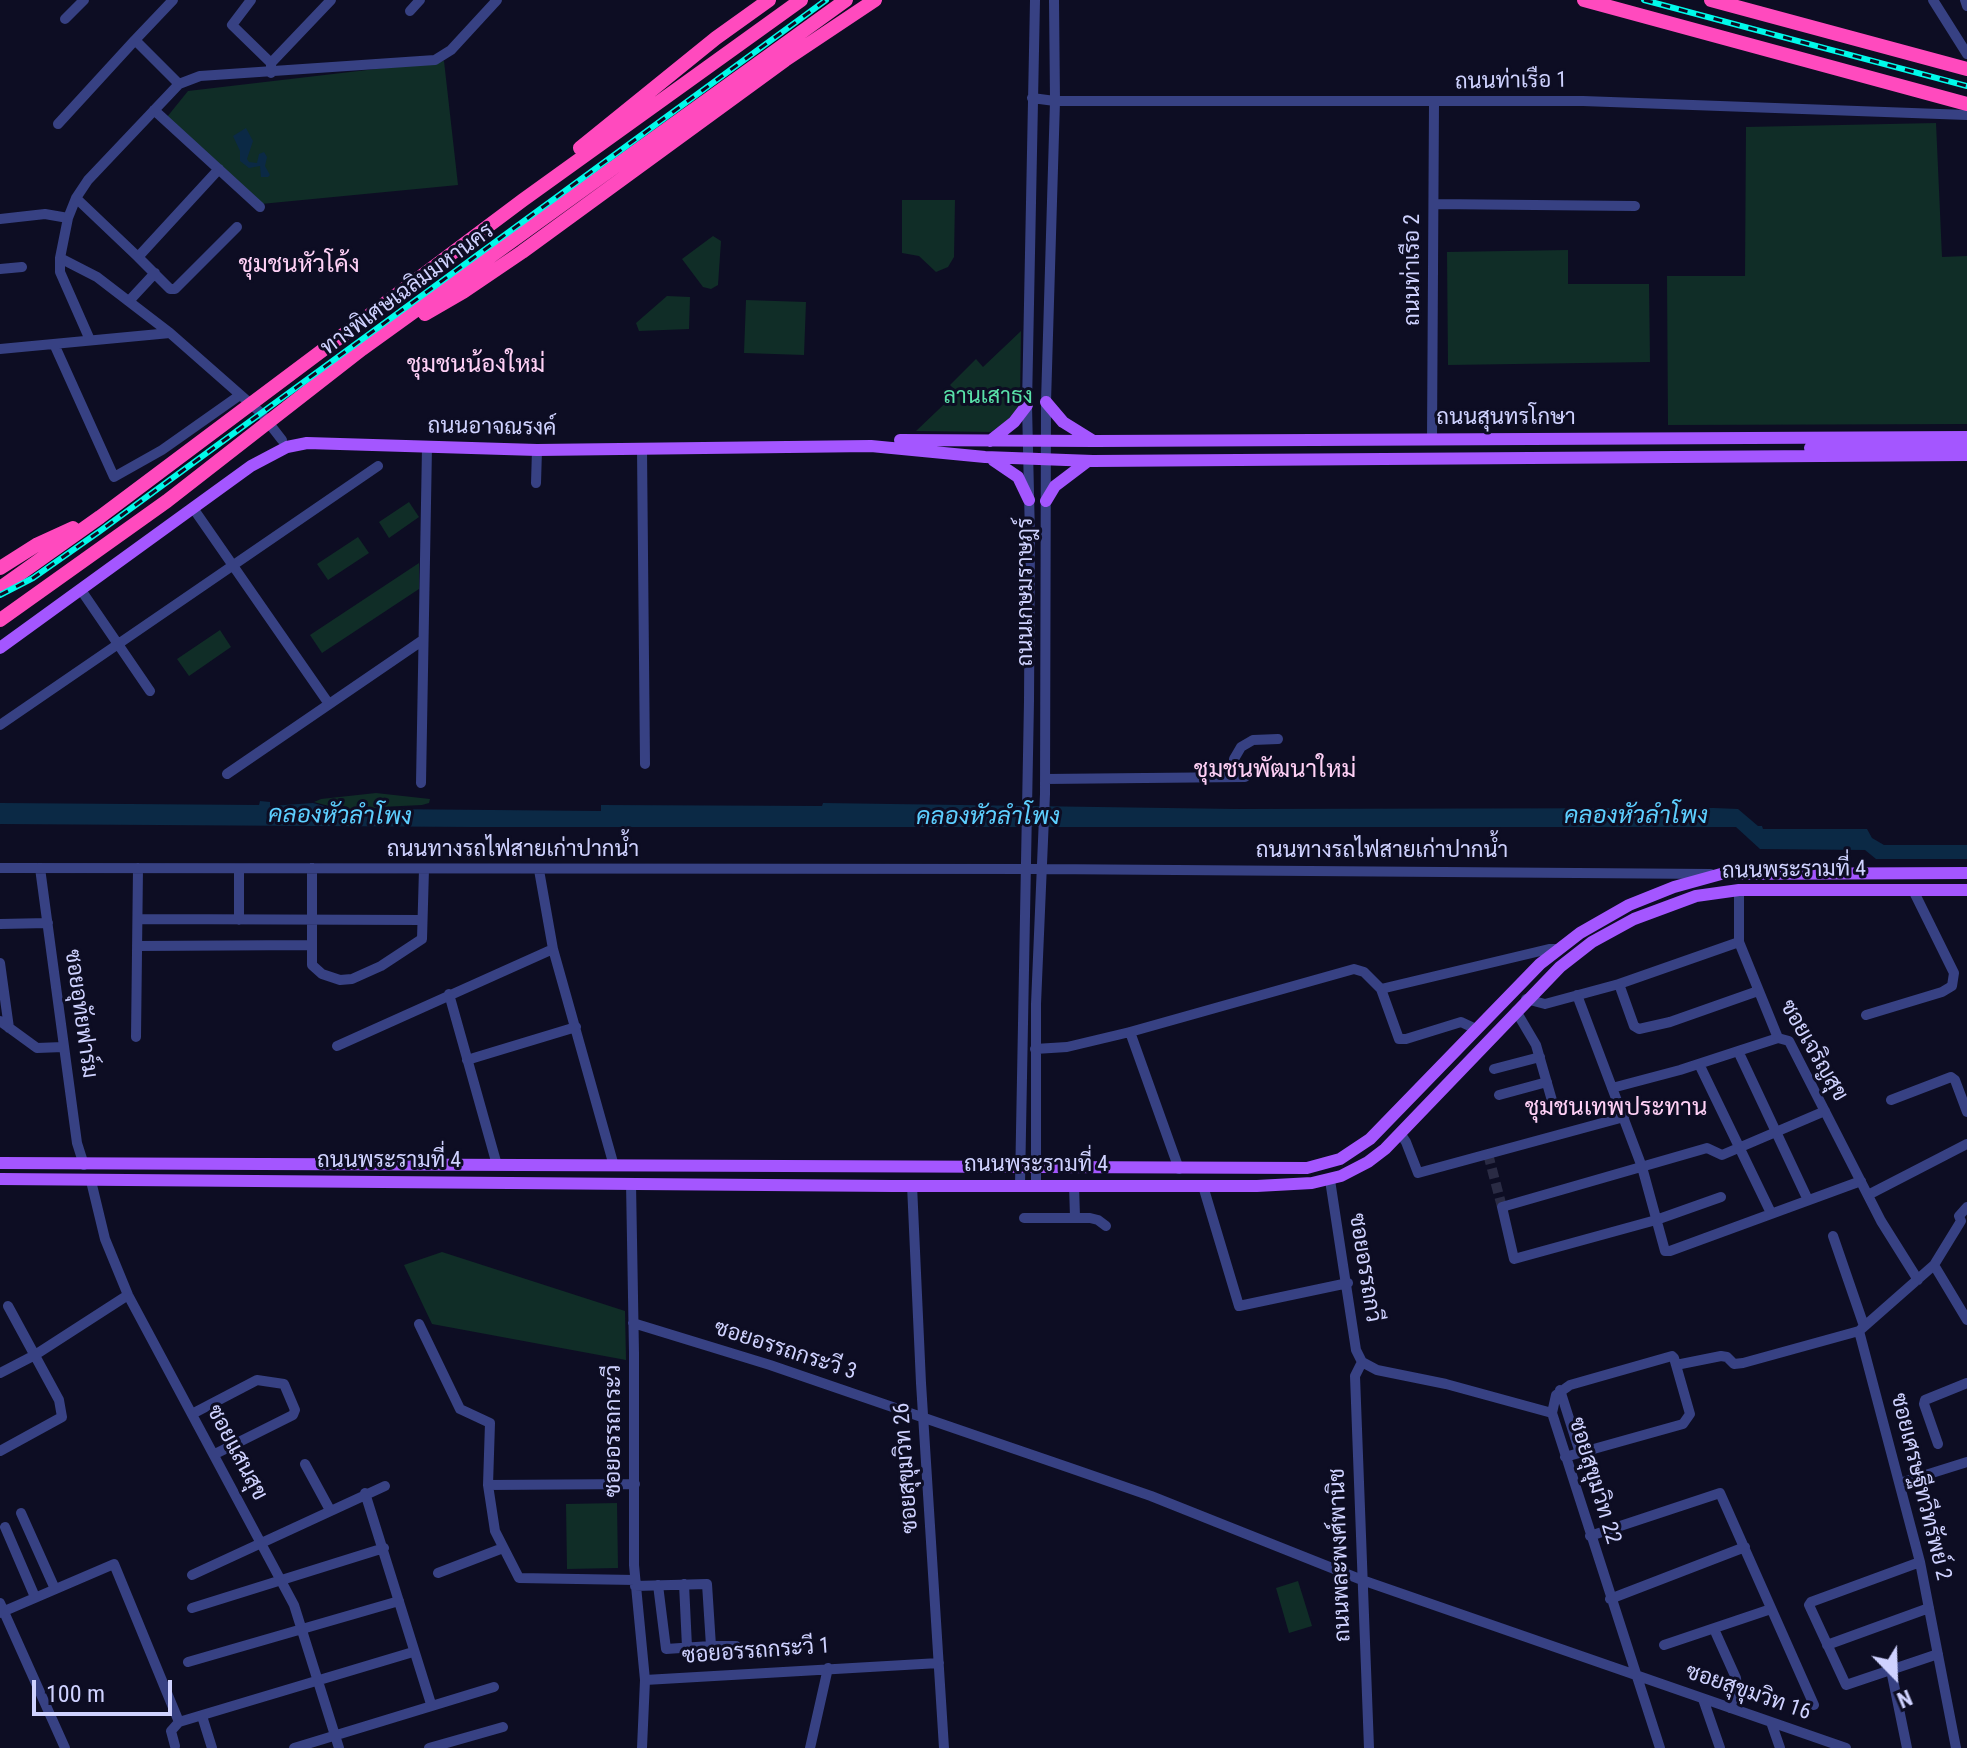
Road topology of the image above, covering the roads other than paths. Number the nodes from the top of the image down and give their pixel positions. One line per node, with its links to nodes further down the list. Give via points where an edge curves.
1 (84, 0): 17 (street)
2 (173, 0): 18 (street)
3 (251, 0): 20 (street, via 232,25)
4 (331, 0): 20 (street)
5 (420, 0): 16 (street)
6 (497, 0): 20 (street, via 435,60)
7 (769, 0): 32 (highway, via 569,157)
8 (801, 0): 32 (highway, ทางพิเศษเฉลิมมหานคร)
9 (846, 0): 49 (highway, ทางพิเศษเฉลิมมหานคร)
10 (875, 0): 49 (highway, via 522,252)
11 (1035, 0): 23 (street, ถนนเกษมราษฎร์)
12 (1054, 0): 24 (street, ถนนเกษมราษฎร์)
13 (1584, 0): 26 (highway)
14 (1711, 0): 21 (highway)
15 (1933, 0): 19 (street)
16 (410, 11)
17 (65, 19)
18 (135, 40): 22 (street); 29 (street)
19 (1967, 54)
20 (271, 68): 22 (street, via 200,76)
21 (1967, 69)
22 (179, 84): 27 (street)
23 (1032, 98): 24 (street, ถนนท่าเรือ 1); 52 (street, ถนนเกษมราษฎร์)
24 (1055, 101): 25 (street, ถนนท่าเรือ 1); 51 (street, ถนนเกษมราษฎร์)
25 (1434, 103): 28 (street, ถนนท่าเรือ 1, via 1571,101); 33 (street, ถนนท่าเรือ 2)
26 (1967, 104)
27 (154, 110): 30 (street); 31 (street)
28 (1967, 115)
29 (58, 124)
30 (219, 169): 35 (street); 39 (street)
31 (76, 198): 36 (street); 39 (street)
32 (523, 200): 75 (highway, ทางพิเศษเฉลิมมหานคร)
33 (1434, 204): 34 (street); 54 (street, ถนนท่าเรือ 2)
34 (1635, 206)
35 (260, 207)
36 (68, 218): 37 (street, via 45,214); 40 (street)
37 (0, 219)
38 (237, 227): 43 (street, via 176,289)
39 (138, 257): 43 (street)
40 (60, 258): 44 (street); 46 (street, via 60,272)
41 (22, 267): 42 (street)
42 (0, 269)
43 (155, 273): 44 (street)
44 (129, 301): 45 (street)
45 (170, 333): 46 (street); 50 (street)
46 (90, 340): 47 (street)
47 (54, 344): 48 (street); 50 (street, via 114,477)
48 (0, 349)
49 (362, 349): 80 (highway, ทางพิเศษเฉลิมมหานคร, via 167,501)
50 (240, 395): 59 (street)
51 (1046, 402): 57 (street, ถนนเกษมราษฎร์); 58 (main road, via 1063,422)
52 (1027, 405): 55 (main road); 56 (street, ถนนเกษมราษฎร์)
53 (1967, 437): 54 (main road, ถนนสุนทรโกษา)
54 (1432, 438): 58 (main road, ถนนสุนทรโกษา)
55 (990, 441): 56 (main road, ถนนอาจณรงค์); 59 (main road, ถนนอาจณรงค์, via 473,442 311,437)
56 (1028, 441): 57 (main road, ถนนอาจณรงค์); 67 (street, ถนนเกษมราษฎร์)
57 (1046, 441): 58 (main road, ถนนสุนทรโกษา); 68 (street, ถนนเกษมราษฎร์)
58 (1095, 441)
59 (284, 444): 61 (main road, ถนนอาจณรงค์); 74 (main road, ถนนอาจณรงค์); 78 (main road, ถนนอาจณรงค์, via 255,455)
60 (1967, 446): 65 (main road, via 1829,446)
61 (427, 447): 63 (main road, ถนนอาจณรงค์); 82 (street)
62 (642, 449): 63 (main road, ถนนอาจณรงค์); 66 (main road, ถนนอาจณรงค์, via 871,446); 91 (street)
63 (537, 450): 71 (street)
64 (1967, 455): 65 (main road, ถนนสุนทรโกษา)
65 (1761, 456): 69 (main road, ถนนสุนทรโกษา)
66 (985, 457): 67 (main road, ถนนอาจณรงค์); 72 (main road, via 1013,472)
67 (1029, 459): 68 (main road, ถนนอาจณรงค์); 72 (street, ถนนเกษมราษฎร์)
68 (1046, 461): 69 (main road, ถนนสุนทรโกษา); 73 (street, ถนนเกษมราษฎร์)
69 (1088, 461): 73 (main road, via 1055,486)
70 (378, 466): 76 (street)
71 (536, 483)
72 (1029, 500): 85 (street, ถนนเกษมราษฎร์)
73 (1046, 501): 86 (street, ถนนเกษมราษฎร์)
74 (193, 508): 76 (street); 78 (main road, ถนนอาจณรงค์)
75 (100, 517): 77 (highway, via 38,544); 79 (highway, ทางพิเศษเฉลิมมหานคร)
76 (233, 565): 83 (street); 88 (street)
77 (0, 568)
78 (78, 587): 81 (main road, ถนนอาจณรงค์); 83 (street); 84 (main road, ถนนอาจณรงค์)
79 (0, 588)
80 (0, 620)
81 (0, 638)
82 (423, 640): 88 (street); 94 (street)
83 (118, 644): 87 (street); 89 (street)
84 (0, 648)
85 (1029, 671): 86 (street); 101 (street, ถนนเกษมราษฎร์)
86 (1045, 671): 93 (street, ถนนเกษมราษฎร์)
87 (150, 691)
88 (329, 704): 92 (street)
89 (0, 725)
90 (1278, 739): 93 (street, via 1253,740 1241,747 1234,759 1240,777)
91 (645, 764)
92 (227, 774)
93 (1045, 779): 102 (street, ถนนเกษมราษฎร์)
94 (421, 783)
95 (0, 868): 96 (street, ถนนทางรถไฟสายเก่าปากน้ำ)
96 (40, 868): 97 (street, ถนนทางรถไฟสายเก่าปากน้ำ); 113 (street, ซอยอุทัยฟาร์ม)
97 (138, 868): 99 (street, ถนนทางรถไฟสายเก่าปากน้ำ); 109 (street)
98 (312, 868): 99 (street, ถนนทางรถไฟสายเก่าปากน้ำ); 100 (street, ถนนทางรถไฟสายเก่าปากน้ำ); 111 (street)
99 (239, 869): 110 (street)
100 (424, 869): 103 (street, ถนนทางรถไฟสายเก่าปากน้ำ); 112 (street)
101 (1025, 869): 102 (street, ถนนทางรถไฟสายเก่าปากน้ำ); 103 (street, ถนนทางรถไฟสายเก่าปากน้ำ); 127 (street, ถนนเกษมราษฎร์)
102 (1042, 869): 105 (street, ถนนทางรถไฟสายเก่าปากน้ำ); 128 (street, ถนนเกษมราษฎร์)
103 (539, 870): 118 (street)
104 (1967, 873): 105 (main road, ถนนพระรามที่ 4)
105 (1721, 874): 119 (main road, ถนนพระรามที่ 4, via 1629,905)
106 (1739, 890): 107 (main road, ถนนพระรามที่ 4); 115 (street, ซอยเจริญสุข); 126 (main road, ถนนพระรามที่ 4, via 1696,896 1612,930 1575,954)
107 (1913, 890): 108 (main road, ถนนพระรามที่ 4); 130 (street, via 1955,978 1952,986)
108 (1967, 890)
109 (138, 919): 110 (street); 117 (street)
110 (239, 920): 111 (street)
111 (313, 920): 112 (street); 116 (street)
112 (422, 920): 116 (street, via 422,939 352,979 322,974 312,965)
113 (48, 923): 114 (street); 138 (street, ซอยอุทัยฟาร์ม)
114 (0, 924)
115 (1739, 942): 121 (street); 123 (street, ซอยเจริญสุข)
116 (312, 945): 117 (street)
117 (137, 946): 135 (street)
118 (553, 949): 124 (street); 132 (street)
119 (1558, 949): 122 (street); 133 (main road, ถนนพระรามที่ 4)
120 (0, 963): 131 (street)
121 (1619, 984): 123 (street, via 1639,1029); 125 (street)
122 (1381, 989): 133 (street, via 1399,1039 1461,1022); 134 (street, via 1354,969)
123 (1758, 991): 136 (street, ซอยเจริญสุข)
124 (449, 994): 137 (street); 142 (street)
125 (1577, 995): 126 (street, via 1545,1004); 146 (street)
126 (1526, 999): 129 (main road, ถนนพระรามที่ 4)
127 (1022, 1004): 128 (street); 162 (street, ถนนเกษมราษฎร์)
128 (1036, 1004): 139 (street, ถนนเกษมราษฎร์)
129 (1516, 1011): 141 (street); 154 (main road, ถนนพระรามที่ 4)
130 (1866, 1015)
131 (5, 1024): 138 (street, via 37,1048)
132 (576, 1027): 142 (street); 160 (street)
133 (1476, 1029): 165 (main road, ถนนพระรามที่ 4, via 1390,1120 1340,1159 1287,1170)
134 (1130, 1032): 139 (street); 165 (street)
135 (136, 1037)
136 (1778, 1038): 140 (street); 150 (street, ซอยเจริญสุข, via 1789,1041)
137 (337, 1046)
138 (63, 1047): 158 (street, ซอยอุทัยฟาร์ม)
139 (1035, 1049): 163 (street, ถนนเกษมราษฎร์)
140 (1738, 1051): 143 (street); 153 (street)
141 (1540, 1057): 144 (street); 145 (street)
142 (467, 1060): 159 (street)
143 (1699, 1064): 146 (street); 156 (street)
144 (1494, 1069)
145 (1547, 1082): 147 (street); 149 (street)
146 (1612, 1088): 152 (street)
147 (1499, 1095)
148 (1891, 1100): 151 (street, via 1951,1077)
149 (1553, 1104)
150 (1825, 1111): 153 (street); 169 (street, ซอยเจริญสุข)
151 (1967, 1112)
152 (1624, 1117): 154 (street, via 1418,1173); 164 (street)
153 (1776, 1132): 156 (street); 178 (street)
154 (1400, 1133): 167 (main road, ถนนพระรามที่ 4, via 1368,1162)
155 (1967, 1144): 176 (street)
156 (1740, 1148): 164 (street, via 1722,1155 1707,1148); 180 (street)
157 (0, 1163): 158 (main road, ถนนพระรามที่ 4)
158 (84, 1165): 159 (main road, ถนนพระรามที่ 4)
159 (497, 1165): 160 (main road, ถนนพระรามที่ 4)
160 (614, 1166): 161 (main road, ถนนพระรามที่ 4)
161 (631, 1166): 162 (main road, ถนนพระรามที่ 4); 170 (main road)
162 (1020, 1166): 163 (main road, ถนนพระรามที่ 4); 172 (street, ถนนเกษมราษฎร์)
163 (1036, 1167): 165 (main road, ถนนพระรามที่ 4); 173 (street, ถนนเกษมราษฎร์)
164 (1642, 1167): 183 (street); 183 (street, via 1502,1207 1514,1259)
165 (1179, 1169)
166 (0, 1179): 168 (main road, ถนนพระรามที่ 4)
167 (1330, 1180): 175 (main road, ถนนพระรามที่ 4); 188 (street, ซอยอรรถกวี)
168 (91, 1181): 170 (main road, ถนนพระรามที่ 4); 189 (street, ซอยแสนสุข, via 105,1239)
169 (1861, 1181): 176 (street, ซอยเจริญสุข); 178 (street)
170 (631, 1183): 171 (main road, ถนนพระรามที่ 4); 193 (street, ซอยอรรถกระวี)
171 (912, 1185): 172 (main road, ถนนพระรามที่ 4); 204 (street, ซอยสุขุมวิท 26)
172 (1020, 1185): 173 (main road, ถนนพระรามที่ 4)
173 (1036, 1185): 174 (main road, ถนนพระรามที่ 4)
174 (1074, 1185): 175 (main road, ถนนพระรามที่ 4); 181 (street)
175 (1203, 1186): 188 (street, via 1239,1306)
176 (1868, 1195): 187 (street, ซอยเจริญสุข)
177 (1721, 1197): 183 (street)
178 (1808, 1200): 180 (street)
179 (1967, 1207): 186 (street)
180 (1771, 1213): 183 (street, via 1670,1251 1662,1247)
181 (1075, 1217): 182 (street); 184 (street, via 1094,1218)
182 (1024, 1218)
183 (1656, 1220)
184 (1106, 1226)
185 (1833, 1236): 195 (street, ซอยเศรษฐีทวีทรัพย์ 2)
186 (1934, 1265): 187 (street); 190 (street)
187 (1918, 1280): 195 (street)
188 (1348, 1283): 197 (street, ซอยอรรถกวี)
189 (128, 1295): 196 (street); 203 (street, ซอยแสนสุข)
190 (1962, 1302): 192 (street)
191 (8, 1306): 196 (street)
192 (1967, 1320)
193 (633, 1323): 204 (street, ซอยอรรถกระวี 3); 213 (street, ซอยอรรถกระวี)
194 (419, 1324): 214 (street, via 460,1409 490,1423)
195 (1862, 1329): 198 (street, via 1743,1363 1721,1356); 212 (street, ซอยเศรษฐีทวีทรัพย์ 2)
196 (35, 1355): 199 (street); 206 (street, via 59,1400 62,1417)
197 (1362, 1362): 202 (street, ซอยสุขุมวิท 22); 229 (street, ถนนพละพงศ์พานิช, via 1355,1376)
198 (1676, 1365): 201 (street, via 1672,1356); 207 (street, via 1690,1414 1683,1424)
199 (0, 1373)
200 (1967, 1383): 205 (street, via 1925,1400)
201 (1560, 1390): 202 (street); 207 (street)
202 (1552, 1413): 209 (street, ซอยสุขุมวิท 22)
203 (192, 1414): 208 (street, ซอยแสนสุข); 208 (street, via 254,1381 284,1384 293,1415)
204 (924, 1420): 229 (street, ซอยอรรถกระวี 3, via 1151,1496); 251 (street, ซอยสุขุมวิท 26)
205 (1938, 1444)
206 (0, 1451)
207 (1580, 1453): 209 (street)
208 (215, 1454): 221 (street, ซอยแสนสุข)
209 (1565, 1457): 220 (street, ซอยสุขุมวิท 22)
210 (1967, 1462): 212 (street)
211 (305, 1464): 217 (street)
212 (1900, 1483): 225 (street, ซอยเศรษฐีทวีทรัพย์ 2)
213 (635, 1484): 214 (street); 230 (street, ซอยอรรถกระวี)
214 (488, 1485): 224 (street)
215 (385, 1486): 216 (street)
216 (365, 1493): 217 (street); 223 (street)
217 (330, 1510): 221 (street)
218 (21, 1513): 233 (street)
219 (5, 1527): 234 (street)
220 (1590, 1536): 222 (street, via 1720,1493); 235 (street, ซอยสุขุมวิท 22)
221 (261, 1543): 227 (street); 228 (street, ซอยแสนสุข)
222 (1745, 1547): 235 (street); 240 (street)
223 (384, 1548): 228 (street); 236 (street)
224 (503, 1548): 226 (street); 230 (street, via 523,1580)
225 (1920, 1562): 238 (street, ซอยเศรษฐีทวีทรัพย์ 2); 244 (street, via 1810,1602)
226 (438, 1573)
227 (192, 1575)
228 (281, 1580): 237 (street); 241 (street, ซอยแสนสุข)
229 (1362, 1580): 254 (street, ซอยสุขุมวิท 16); 277 (street, ถนนพละพงศ์พานิช)
230 (635, 1583): 232 (street); 255 (street, ซอยอรรถกระวี)
231 (684, 1584): 232 (street); 245 (street, via 708,1587); 247 (street)
232 (658, 1585): 247 (street, via 665,1647)
233 (55, 1589): 234 (street); 263 (street, via 114,1564)
234 (35, 1597): 239 (street)
235 (1610, 1599): 254 (street, ซอยสุขุมวิท 22)
236 (399, 1601): 241 (street); 248 (street)
237 (192, 1608)
238 (1929, 1608): 244 (street); 249 (street, ซอยเศรษฐีทวีทรัพย์ 2)
239 (1, 1609): 269 (street)
240 (1771, 1609): 242 (street); 260 (street)
241 (302, 1628): 250 (street); 256 (street, ซอยแสนสุข)
242 (1714, 1629): 243 (street); 261 (street, via 1736,1678)
243 (1664, 1645)
244 (1827, 1645): 253 (street, via 1848,1686)
245 (711, 1646): 246 (street); 247 (street)
246 (736, 1646)
247 (687, 1647)
248 (413, 1652): 256 (street); 259 (street)
249 (1938, 1654): 253 (street); 284 (street, ซอยเศรษฐีทวีทรัพย์ 2)
250 (188, 1662)
251 (939, 1663): 252 (street, ซอยอรรถกระวี 1); 276 (street, ซอยสุขุมวิท 26)
252 (828, 1668): 255 (street, ซอยอรรถกระวี 1); 275 (street)
253 (1891, 1670): 283 (street)
254 (1637, 1676): 258 (street, ซอยสุขุมวิท 16); 278 (street, ซอยสุขุมวิท 22)
255 (645, 1680): 274 (street)
256 (319, 1682): 262 (street); 266 (street, ซอยแสนสุข)
257 (494, 1687): 259 (street)
258 (1703, 1699): 261 (street, ซอยสุขุมวิท 16); 279 (street)
259 (431, 1704): 266 (street)
260 (1814, 1705)
261 (1730, 1708): 264 (street, ซอยสุขุมวิท 16)
262 (202, 1716): 263 (street); 270 (street)
263 (179, 1722): 268 (street, via 171,1731)
264 (1771, 1722): 267 (street, ซอยสุขุมวิท 16); 280 (street)
265 (503, 1727): 273 (street)
266 (335, 1736): 271 (street); 272 (street, ซอยแสนสุข)
267 (1811, 1736): 281 (street); 282 (street, ซอยสุขุมวิท 16)
268 (175, 1746)
269 (65, 1748)
270 (212, 1748)
271 (294, 1748)
272 (339, 1748)
273 (429, 1748)
274 (642, 1748)
275 (810, 1748)
276 (944, 1748)
277 (1369, 1748)
278 (1660, 1748)
279 (1720, 1748)
280 (1780, 1748)
281 (1809, 1748)
282 (1846, 1748)
283 (1907, 1748)
284 (1956, 1748)

